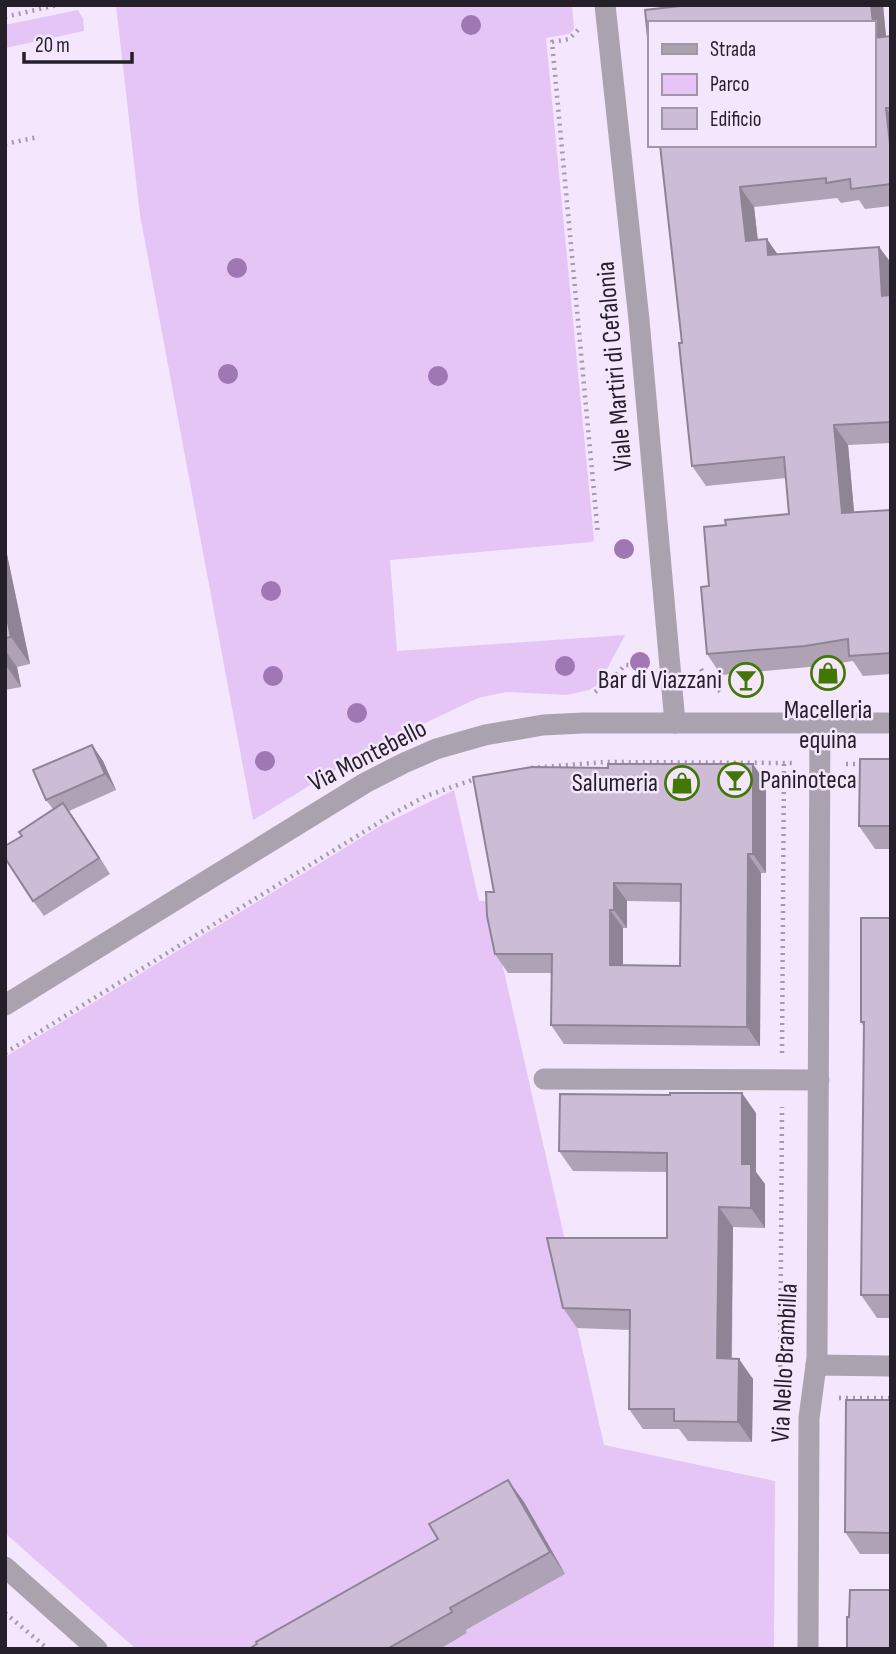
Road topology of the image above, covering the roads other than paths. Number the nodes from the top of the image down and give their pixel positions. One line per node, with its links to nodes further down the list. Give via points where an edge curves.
1 (605, 5): 2 (street, Viale Martiri di Cefalonia)
2 (675, 723): 3 (street, Via Montebello); 5 (street, Via Montebello, via 529,726 419,756 365,783)
3 (820, 723): 4 (street, Via Montebello); 7 (street, Via Nello Brambilla)
4 (891, 723)
5 (5, 1004)
6 (544, 1079): 7 (street)
7 (819, 1080): 8 (street, Via Nello Brambilla)
8 (816, 1365): 9 (street); 11 (street, Via Nello Brambilla, via 809,1418)
9 (891, 1366)
10 (5, 1567): 12 (street)
11 (808, 1618): 13 (street); 14 (street, Via Nello Brambilla)
12 (97, 1649)
13 (801, 1649)
14 (808, 1649)

